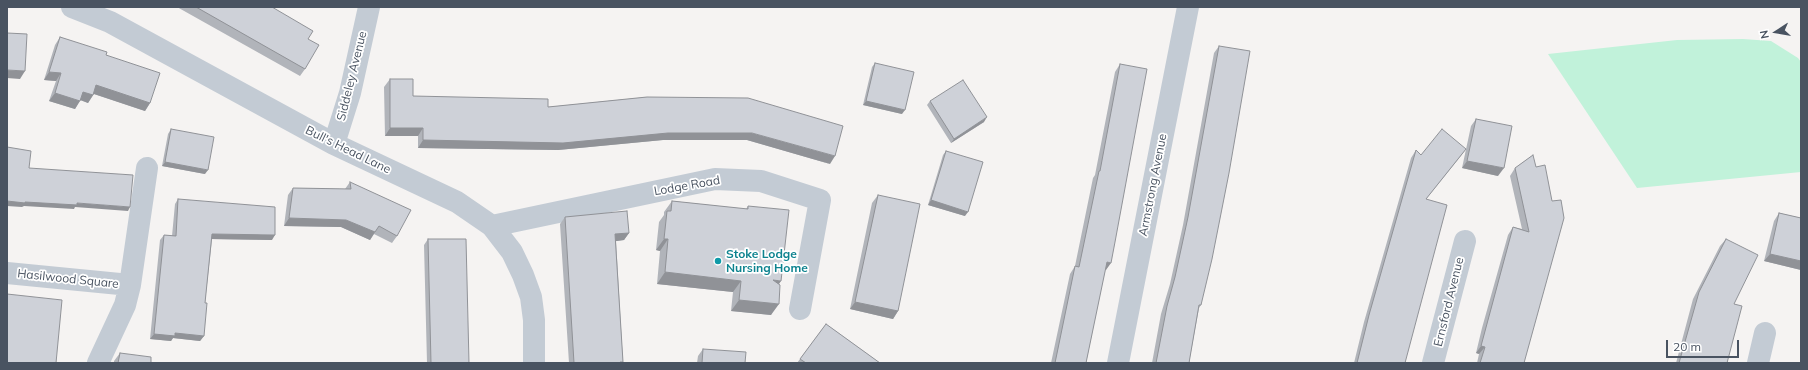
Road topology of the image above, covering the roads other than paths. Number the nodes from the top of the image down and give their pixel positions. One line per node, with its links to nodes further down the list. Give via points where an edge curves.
1 (72, 7): 4 (street, Bull's Head Lane)
2 (368, 7): 5 (street, Siddeley Avenue, via 350,94)
3 (1188, 7): 15 (street, Armstrong Avenue)
4 (113, 15): 5 (street, Bull's Head Lane)
5 (334, 144): 7 (street, Bull's Head Lane, via 457,202)
6 (147, 168): 10 (street, Hasilwood Square)
7 (492, 226): 11 (street, Lodge Road, via 715,179 761,181 820,200); 14 (street, Bull's Head Lane, via 512,252 531,297)
8 (1465, 241): 16 (street, Ernsford Avenue)
9 (7, 273): 10 (street, Hasilwood Square)
10 (130, 285): 13 (street, Hasilwood Square, via 124,305)
11 (800, 308)
12 (1766, 334): 17 (street)
13 (98, 363)
14 (534, 363)
15 (1118, 363)
16 (1433, 363)
17 (1758, 363)

